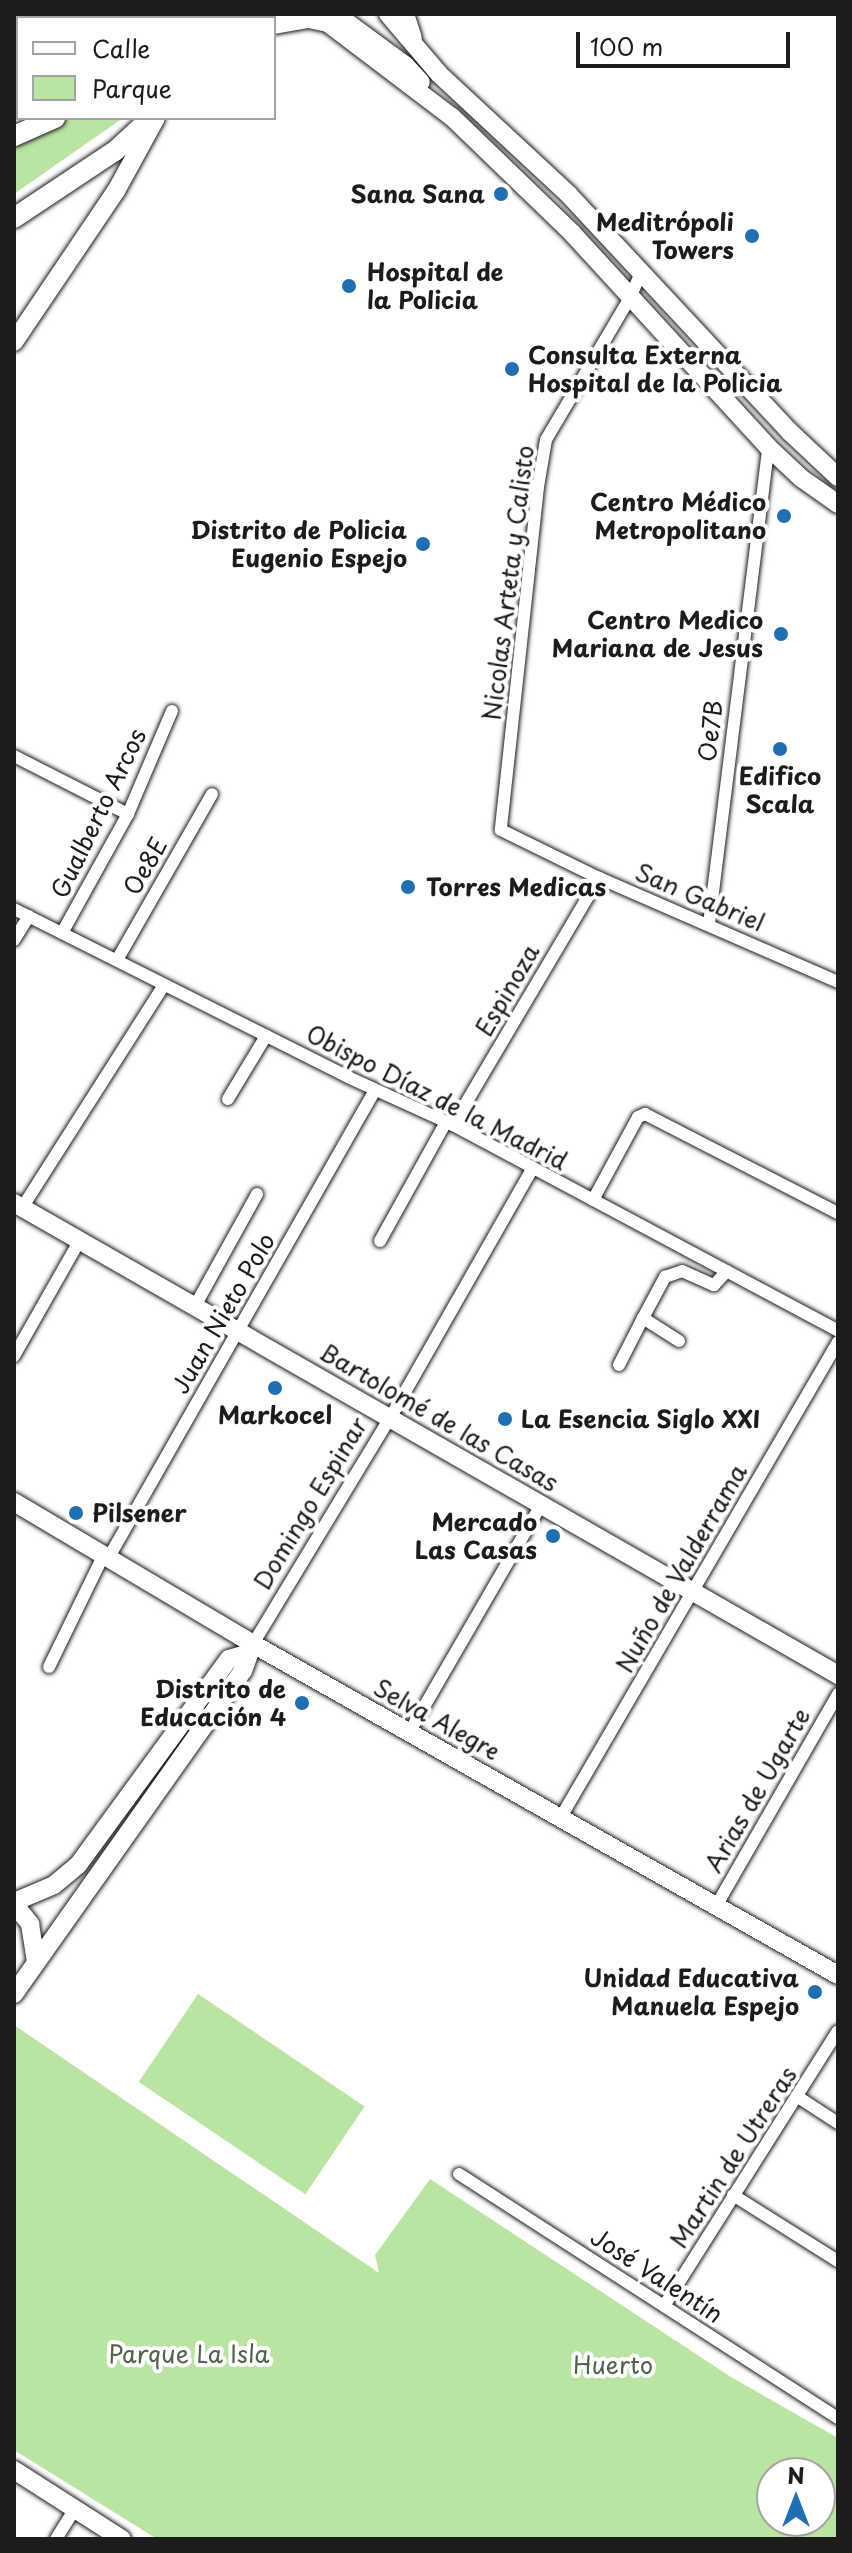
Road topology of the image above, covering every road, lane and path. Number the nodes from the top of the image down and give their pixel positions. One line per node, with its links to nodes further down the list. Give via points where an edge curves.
1 (335, 14): 6 (street, via 405,65)
2 (388, 14): 5 (street)
3 (404, 14): 5 (main road)
4 (276, 25): 6 (street, via 309,19 328,23)
5 (412, 38): 14 (street, via 439,74)
6 (452, 117): 15 (street)
7 (50, 120): 10 (main road)
8 (151, 120): 11 (main road)
9 (152, 120): 16 (street, via 116,191)
10 (14, 136)
11 (36, 207): 12 (main road); 13 (main road)
12 (14, 209)
13 (14, 218)
14 (642, 270): 15 (street, Nicolas Arteta y Calisto); 18 (street)
15 (631, 296): 17 (street); 24 (street, Nicolas Arteta y Calisto, via 546,440)
16 (14, 342)
17 (768, 447): 19 (street); 28 (street, Oe7B)
18 (838, 477)
19 (838, 504)
20 (172, 711): 23 (street, Gualberto Arcos)
21 (14, 756): 23 (street)
22 (212, 794): 31 (street, Oe8E)
23 (128, 814): 29 (street, Gualberto Arcos)
24 (501, 830): 25 (street, San Gabriel)
25 (599, 878): 28 (street, San Gabriel); 37 (street, Espinoza)
26 (14, 909): 27 (street, Obispo Díaz de la Madrid)
27 (29, 916): 29 (street, Obispo Díaz de la Madrid); 30 (street, Gualberto Arcos)
28 (709, 924): 32 (street, San Gabriel)
29 (62, 933): 31 (street, Obispo Díaz de la Madrid)
30 (14, 940)
31 (117, 960): 33 (street, Obispo Díaz de la Madrid)
32 (838, 982)
33 (164, 985): 34 (street, Obispo Díaz de la Madrid); 41 (street)
34 (266, 1036): 35 (street, Obispo Díaz de la Madrid); 36 (street)
35 (375, 1090): 37 (street, Obispo Díaz de la Madrid); 48 (street, Juan Nieto Polo)
36 (228, 1099)
37 (450, 1124): 38 (street, Obispo Díaz de la Madrid); 44 (street, Espinoza)
38 (533, 1168): 40 (street, Obispo Díaz de la Madrid); 54 (street, Domingo Espinar)
39 (257, 1194): 46 (street)
40 (593, 1200): 42 (street, via 638,1117 645,1114); 45 (street, Obispo Díaz de la Madrid)
41 (18, 1205): 43 (street, Bartolomé de las Casas)
42 (838, 1213)
43 (80, 1240): 46 (street, Bartolomé de las Casas); 52 (street)
44 (380, 1241)
45 (727, 1271): 47 (street, via 714,1285 672,1272); 49 (street, Obispo Díaz de la Madrid)
46 (195, 1306): 48 (street, Bartolomé de las Casas)
47 (643, 1318): 50 (street); 53 (street)
48 (238, 1330): 54 (street, Bartolomé de las Casas); 57 (street, Juan Nieto Polo)
49 (838, 1331)
50 (679, 1341)
51 (838, 1342): 58 (street, Nuño de Valderrama)
52 (14, 1356)
53 (619, 1365)
54 (390, 1417): 56 (street, Bartolomé de las Casas); 59 (street, Domingo Espinar)
55 (14, 1502): 57 (street, Selva Alegre)
56 (542, 1503): 58 (street, Bartolomé de las Casas); 63 (street)
57 (107, 1555): 59 (street, Selva Alegre); 60 (street, Juan Nieto Polo)
58 (693, 1591): 61 (street, Bartolomé de las Casas); 64 (street, Nuño de Valderrama)
59 (250, 1649): 63 (street, Selva Alegre); 65 (street, Domingo Espinar, via 229,1659 78,1865 54,1885); 67 (street, Domingo Espinar, via 243,1671)
60 (49, 1667)
61 (838, 1675)
62 (838, 1694): 66 (street, Arias de Ugarte)
63 (410, 1731): 64 (street, Selva Alegre)
64 (561, 1817): 66 (street, Selva Alegre)
65 (14, 1903): 67 (street, via 30,1924)
66 (715, 1908): 68 (street, Selva Alegre)
67 (36, 1961): 69 (street, Domingo Espinar)
68 (838, 1975)
69 (14, 1994)
70 (838, 2031): 71 (street, Martin de Utreras)
71 (798, 2097): 72 (street); 74 (street, Martin de Utreras)
72 (838, 2123)
73 (459, 2174): 76 (street, José Valentín)
74 (733, 2195): 75 (street); 76 (street, Martin de Utreras)
75 (838, 2261)
76 (664, 2306): 77 (street, José Valentín)
77 (835, 2414)
78 (14, 2470): 79 (street)
79 (75, 2509): 80 (street); 81 (street)
80 (56, 2539)
81 (122, 2539)

